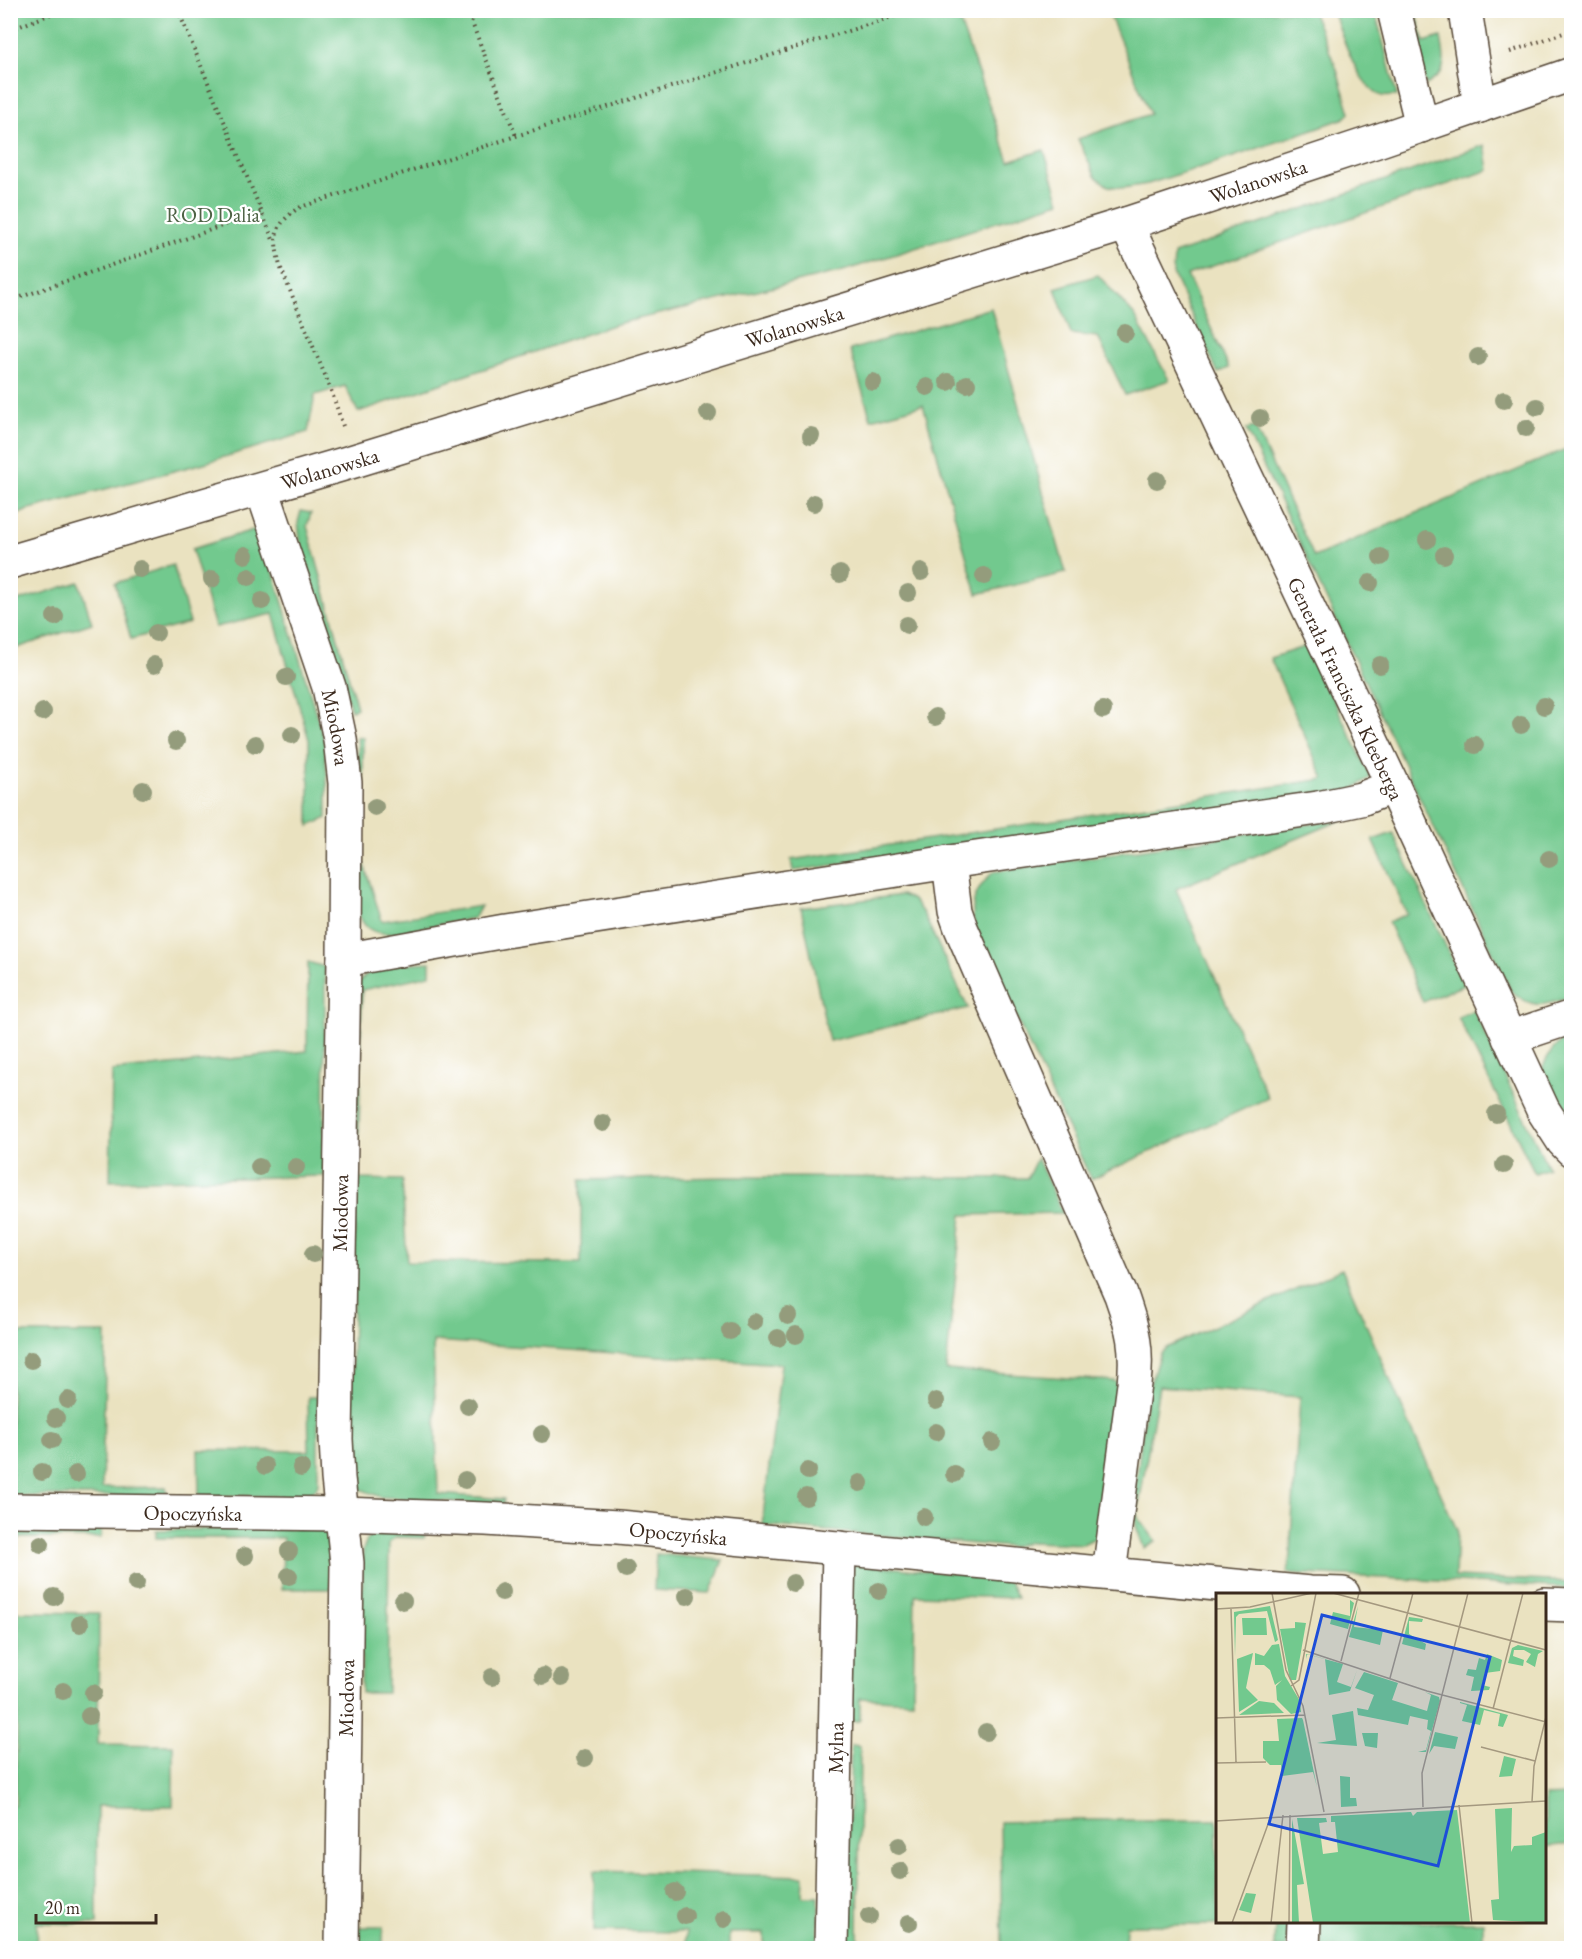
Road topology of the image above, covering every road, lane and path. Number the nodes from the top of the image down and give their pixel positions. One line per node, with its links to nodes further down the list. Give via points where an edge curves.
1 (61, 10): 7 (path)
2 (178, 10): 12 (path)
3 (467, 10): 11 (path)
4 (914, 10): 11 (path)
5 (1394, 10): 10 (street)
6 (1465, 10): 9 (street)
7 (10, 30)
8 (1572, 74): 9 (street, Wolanowska)
9 (1480, 106): 10 (street, Wolanowska)
10 (1422, 126): 13 (street, Wolanowska)
11 (516, 136): 14 (path, via 298,208 276,230)
12 (261, 212): 14 (path); 15 (path)
13 (1126, 224): 17 (street, Wolanowska); 19 (street, Generała Franciszka Kleeberga)
14 (275, 246): 16 (path)
15 (10, 301)
16 (331, 390)
17 (262, 489): 18 (street, Wolanowska); 21 (street, Miodowa, via 329,687 340,739 345,783)
18 (10, 562)
19 (1392, 786): 20 (street, via 1361,799 1318,808); 23 (street, Generała Franciszka Kleeberga)
20 (949, 862): 21 (street); 28 (street, via 955,911 964,938 1121,1295 1135,1341 1137,1360)
21 (344, 960): 26 (street, Miodowa, via 336,1439)
22 (1572, 1017): 23 (street)
23 (1509, 1038): 24 (street, Generała Franciszka Kleeberga, via 1543,1110)
24 (1572, 1150)
25 (10, 1510): 26 (street, Opoczyńska)
26 (341, 1514): 27 (street, Opoczyńska, via 618,1527); 33 (street, Miodowa, via 347,1563)
27 (839, 1548): 28 (street, Opoczyńska); 34 (street, Mylna)
28 (1109, 1573): 29 (street, Opoczyńska)
29 (1300, 1593)
30 (1546, 1604): 31 (street)
31 (1572, 1605)
32 (1304, 1923): 35 (street)
33 (342, 1948)
34 (831, 1948)
35 (1303, 1948)

